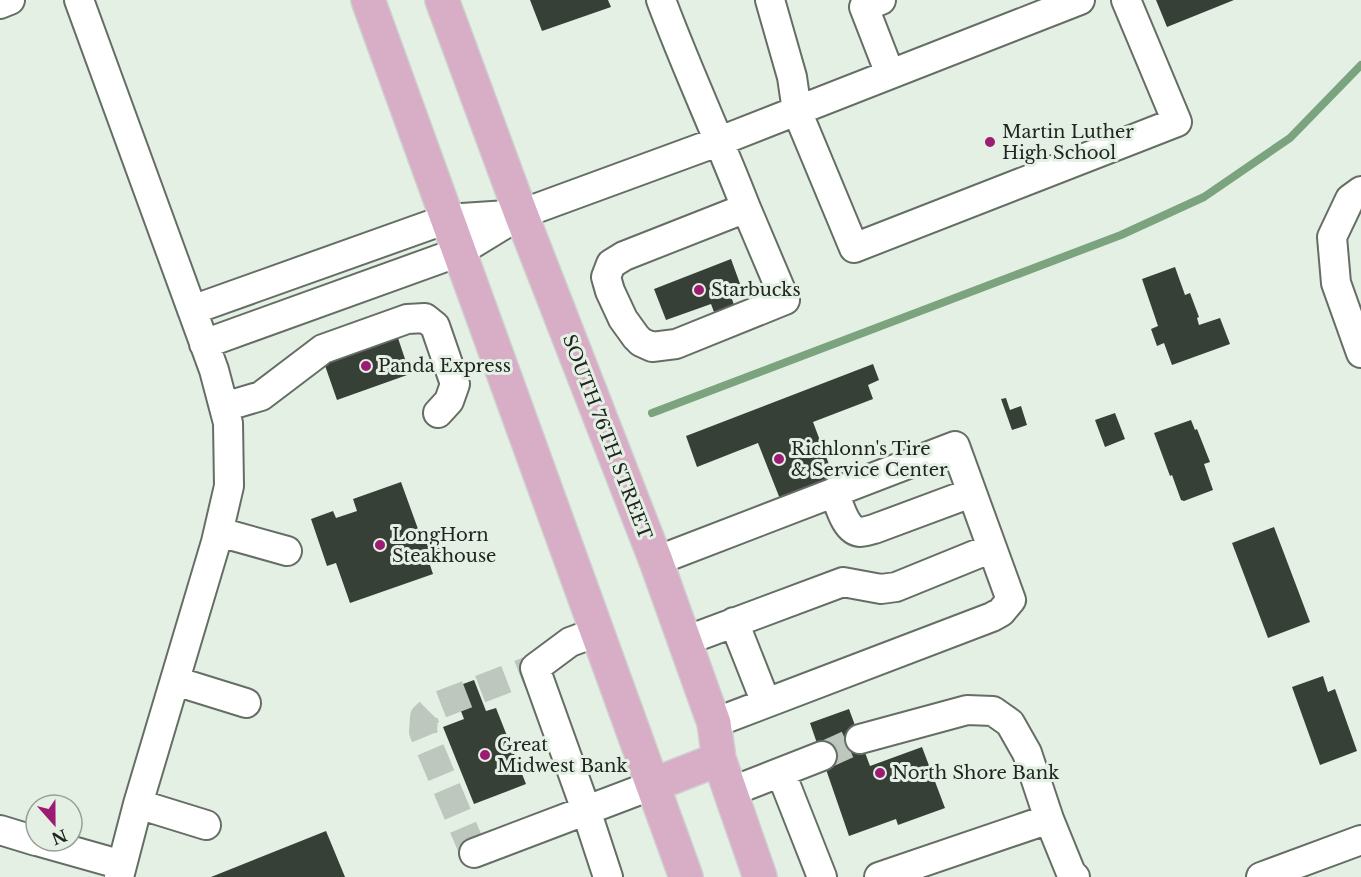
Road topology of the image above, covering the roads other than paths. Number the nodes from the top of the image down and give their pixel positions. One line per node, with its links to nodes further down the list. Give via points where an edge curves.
1 (10, 0): 10 (street)
2 (79, 0): 19 (street)
3 (368, 0): 17 (main road)
4 (442, 0): 16 (main road, SOUTH 76TH STREET)
5 (661, 0): 13 (street)
6 (770, 0): 12 (street, via 792,77)
7 (881, 0): 11 (street, via 864,7)
8 (1080, 0): 11 (street)
9 (1126, 0): 12 (street, via 1177,122 854,248)
10 (0, 4)
11 (890, 74): 12 (street)
12 (797, 111): 13 (street)
13 (720, 141): 15 (street); 16 (street)
14 (1355, 194): 21 (street, via 1332,237 1336,283)
15 (746, 208): 15 (street, via 785,300 676,344 652,347 641,342 623,319 609,291 606,277 611,264)
16 (520, 214): 17 (street); 18 (street); 29 (main road, SOUTH 76TH STREET)
17 (447, 219): 18 (main road); 19 (street)
18 (459, 252): 20 (street); 31 (main road)
19 (192, 310): 20 (street)
20 (204, 344): 22 (street)
21 (1361, 353)
22 (224, 406): 23 (street, via 261,396 323,349 407,319 425,318 435,326 455,384 449,401); 26 (street, via 229,486)
23 (438, 413)
24 (834, 492): 25 (street, via 847,523 859,532); 25 (street, via 955,446); 29 (street)
25 (971, 493): 27 (street)
26 (219, 532): 28 (street); 33 (street)
27 (992, 548): 30 (street, via 896,586 881,589 843,582); 35 (street, via 1011,600 1001,612)
28 (287, 552)
29 (656, 561): 32 (main road, SOUTH 76TH STREET)
30 (734, 622): 32 (street); 35 (street)
31 (597, 632): 41 (main road); 44 (street, via 570,642 535,668)
32 (685, 641): 36 (main road, SOUTH 76TH STREET)
33 (175, 681): 34 (street); 43 (street)
34 (246, 703)
35 (766, 703): 36 (street)
36 (714, 723): 39 (main road, SOUTH 76TH STREET)
37 (860, 739): 45 (street, via 967,710 993,711 1010,723 1027,753)
38 (822, 756): 40 (street)
39 (719, 759): 41 (main road); 42 (main road, SOUTH 76TH STREET)
40 (781, 773): 42 (street); 57 (street)
41 (653, 785): 44 (street); 55 (main road)
42 (730, 792): 56 (main road, SOUTH 76TH STREET)
43 (138, 804): 46 (street); 52 (street)
44 (586, 810): 51 (street); 54 (street)
45 (1049, 819): 53 (street); 58 (street)
46 (206, 825)
47 (0, 830): 48 (street)
48 (24, 837)
49 (1361, 840): 59 (street)
50 (71, 853): 52 (street)
51 (474, 853)
52 (121, 871)
53 (1072, 876)
54 (608, 877)
55 (686, 877)
56 (760, 877)
57 (822, 877)
58 (879, 877)
59 (1261, 877)

